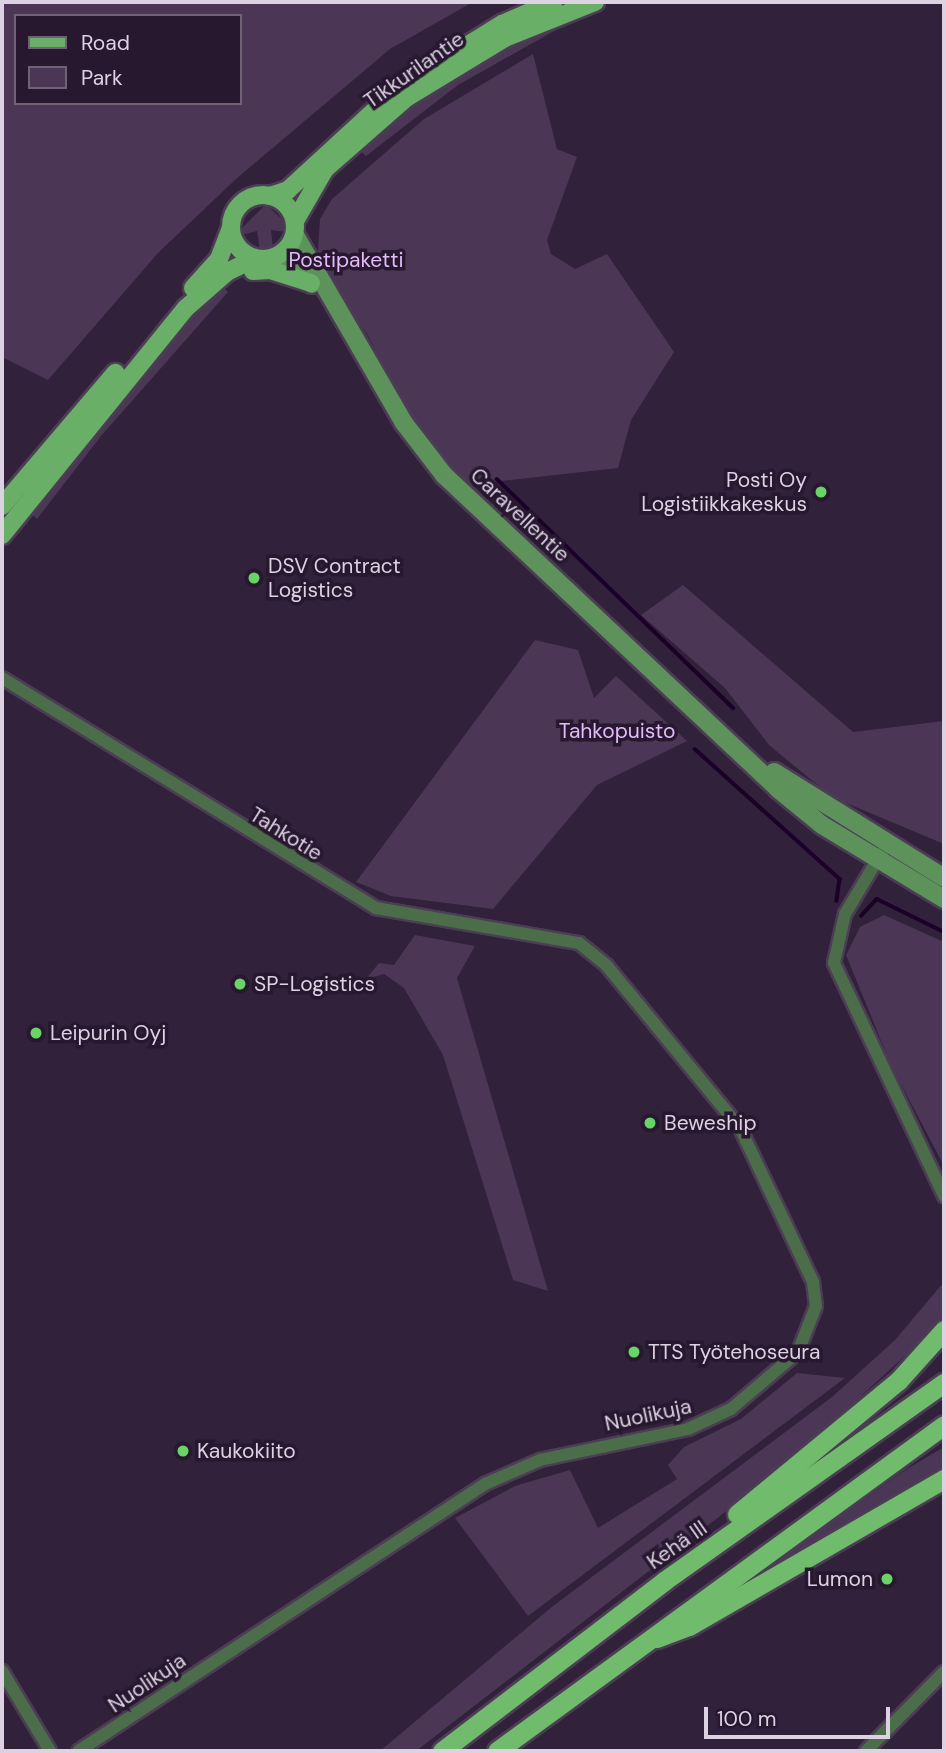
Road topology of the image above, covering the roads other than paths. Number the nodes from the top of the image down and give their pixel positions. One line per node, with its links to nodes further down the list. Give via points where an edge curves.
1 (553, 2): 3 (main road, Tikkurilantie, via 420,74 352,127 288,190)
2 (595, 2): 4 (main road, Tikkurilantie, via 505,38 406,98 326,169)
3 (270, 195): 4 (main road, via 286,204); 5 (main road, via 240,204)
4 (295, 228): 6 (main road); 9 (main road, Caravellentie)
5 (230, 230): 6 (main road, via 237,248); 10 (main road, via 219,259)
6 (263, 259): 7 (main road); 8 (main road, Caravellentie)
7 (215, 281): 8 (main road, via 270,270); 11 (main road, via 137,363)
8 (311, 283): 9 (main road, Caravellentie)
9 (345, 316): 13 (main road, Caravellentie, via 404,423 444,475 778,789)
10 (2, 506)
11 (2, 535)
12 (2, 678): 16 (street, Tahkotie, via 376,908)
13 (882, 853): 14 (main road, Caravellentie); 15 (main road, Caravellentie); 17 (street, via 845,914 834,963)
14 (944, 878)
15 (944, 899)
16 (579, 943): 27 (street, Nuolikuja, via 607,966 740,1128 813,1282 816,1306 804,1344 731,1409 709,1420 566,1452 485,1485)
17 (944, 1196)
18 (944, 1330): 22 (highway, via 898,1381 729,1520)
19 (944, 1383): 22 (highway, Kehä III)
20 (944, 1425): 23 (highway)
21 (944, 1479): 23 (highway, via 689,1626)
22 (664, 1581): 28 (highway, Kehä III)
23 (633, 1647): 29 (highway)
24 (2, 1671): 26 (street)
25 (944, 1672): 30 (street)
26 (50, 1751)
27 (79, 1751)
28 (442, 1751)
29 (497, 1751)
30 (866, 1751)

